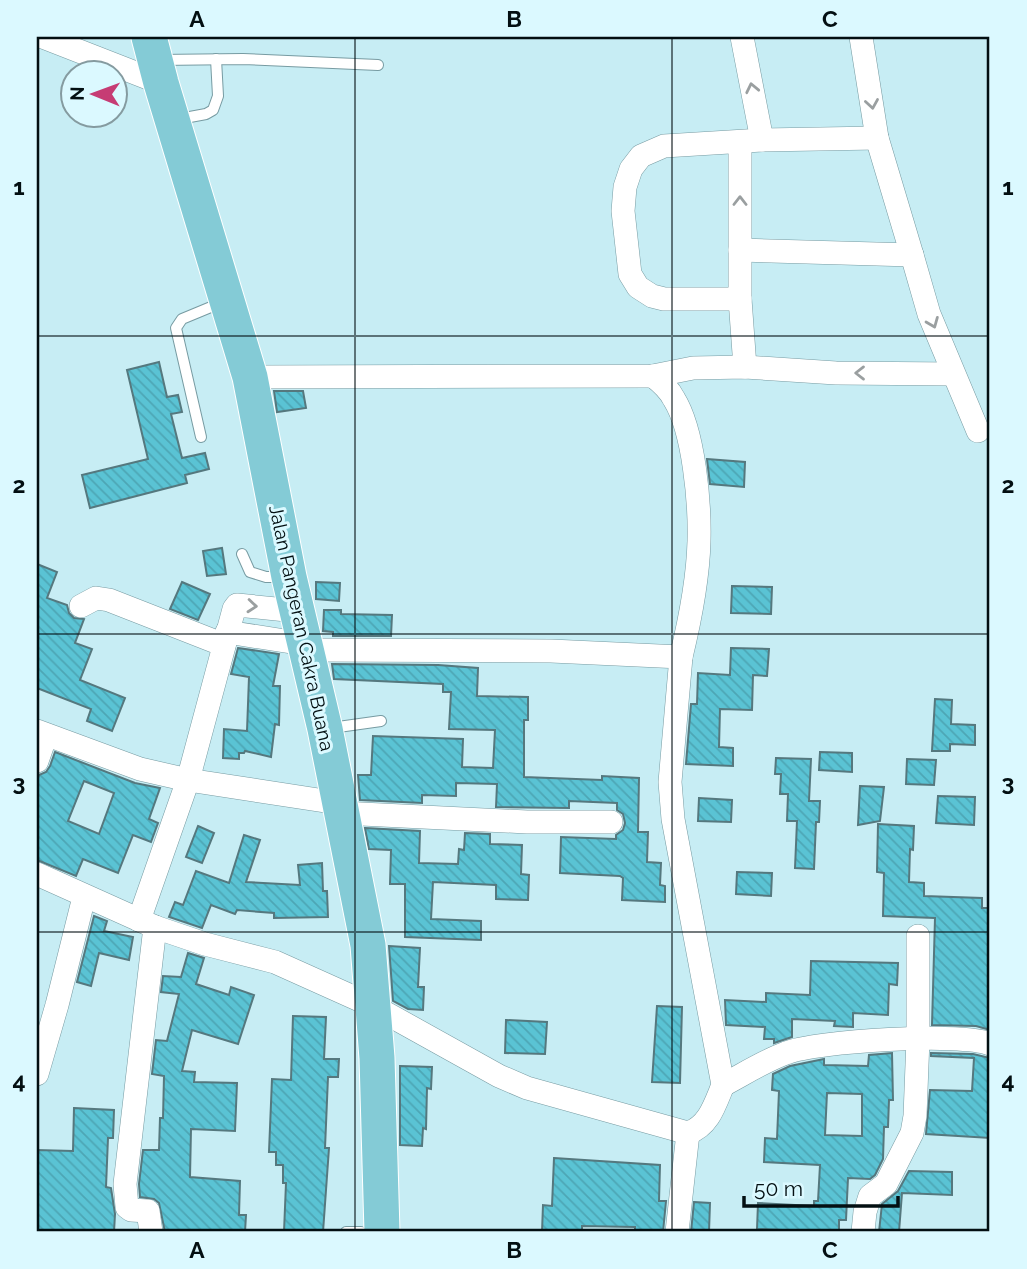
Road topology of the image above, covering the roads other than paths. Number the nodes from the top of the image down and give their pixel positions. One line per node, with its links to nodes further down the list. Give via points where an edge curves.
1 (43, 37): 5 (street)
2 (742, 37): 9 (street, one-way to 2)
3 (861, 37): 8 (street, one-way to 8)
4 (216, 59): 5 (lane); 6 (lane); 7 (lane, via 218,96 213,110)
5 (155, 60): 7 (main road, Jalan Pangeran Cakra Buana)
6 (378, 65)
7 (172, 120): 13 (main road, Jalan Pangeran Cakra Buana)
8 (877, 138): 9 (street); 11 (street)
9 (751, 141): 10 (street, one-way to 9); 12 (street, via 664,146 641,156 628,178 623,211 630,274 638,287 664,299)
10 (740, 250): 11 (street); 12 (street)
11 (912, 255): 16 (street, one-way to 16)
12 (740, 299): 14 (street)
13 (226, 301): 17 (main road, Jalan Pangeran Cakra Buana); 19 (lane, via 182,320 176,328)
14 (745, 367): 15 (street); 16 (street, one-way to 14)
15 (673, 372): 17 (street); 24 (street, via 665,386 683,417 699,541)
16 (953, 374): 18 (street)
17 (250, 377): 22 (main road, Jalan Pangeran Cakra Buana)
18 (978, 431)
19 (201, 437)
20 (242, 554): 22 (lane, via 250,572)
21 (82, 606): 23 (street, via 96,598 109,600)
22 (299, 621): 23 (street); 23 (street, one-way to 22, via 237,605); 24 (street, via 551,651); 26 (main road, Jalan Pangeran Cakra Buana)
23 (226, 639): 29 (street)
24 (681, 657): 40 (street, via 670,782 673,819)
25 (381, 721): 26 (lane)
26 (325, 729): 30 (main road, Jalan Pangeran Cakra Buana)
27 (42, 733): 28 (street); 29 (street, via 140,769)
28 (37, 761)
29 (188, 780): 30 (street); 34 (street)
30 (340, 808): 31 (street, via 527,822); 36 (main road, Jalan Pangeran Cakra Buana, via 368,945)
31 (611, 822)
32 (37, 874): 33 (street)
33 (84, 897): 34 (street); 39 (street)
34 (147, 923): 36 (street, via 275,962); 43 (street, via 125,1184 127,1208 148,1211)
35 (918, 936): 37 (street)
36 (373, 1006): 41 (street, via 527,1088); 46 (main road, Jalan Pangeran Cakra Buana)
37 (918, 1039): 38 (street); 40 (street, via 814,1045 786,1052); 42 (street, via 912,1133)
38 (990, 1044)
39 (37, 1074)
40 (723, 1085): 41 (street, via 708,1119)
41 (688, 1133): 47 (street)
42 (866, 1213)
43 (151, 1232)
44 (346, 1232): 45 (lane)
45 (361, 1232)
46 (382, 1232)
47 (677, 1232)

